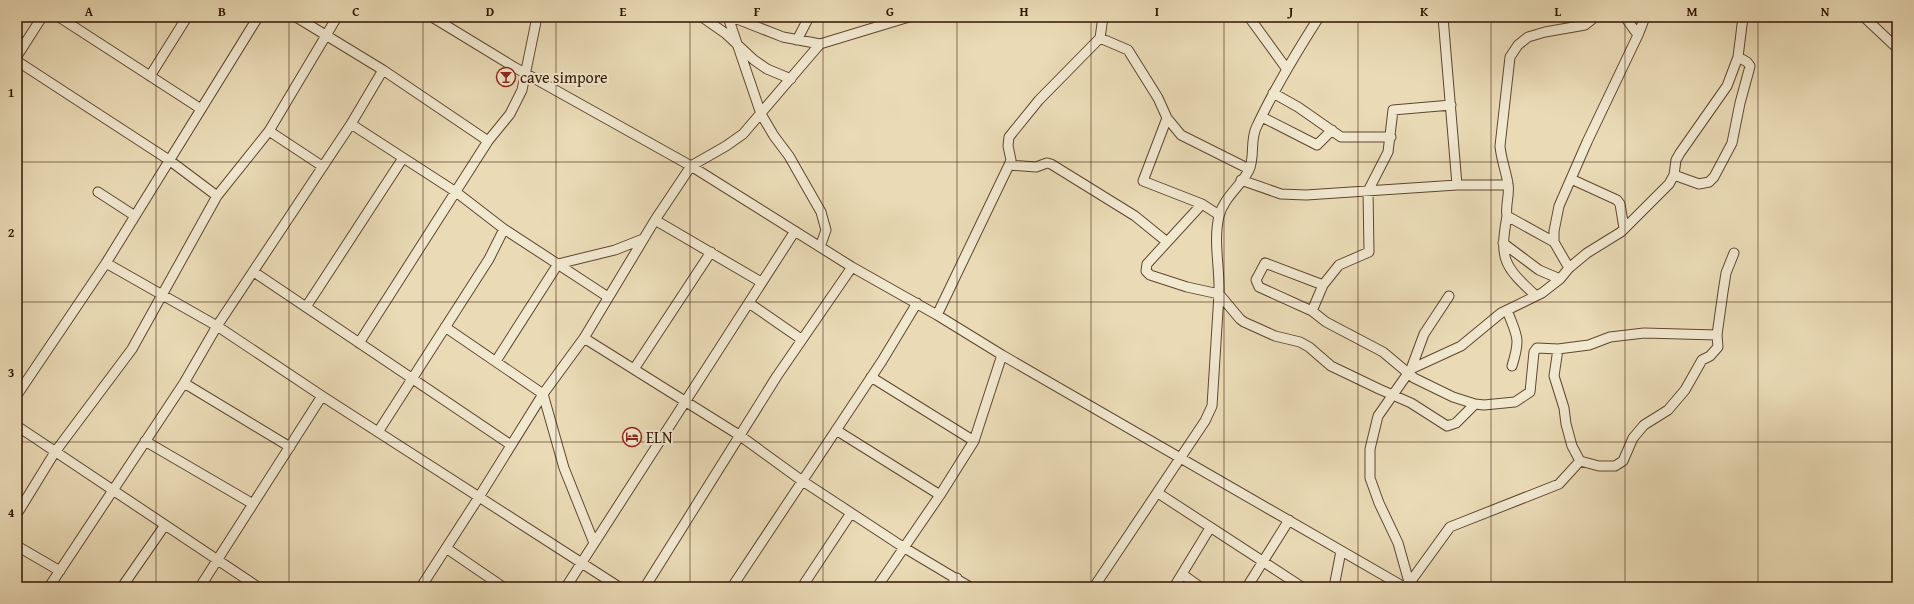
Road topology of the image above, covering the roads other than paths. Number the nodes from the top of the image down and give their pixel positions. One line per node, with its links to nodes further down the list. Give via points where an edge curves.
1 (42, 17): 32 (street)
2 (58, 17): 38 (street)
3 (258, 17): 42 (street)
4 (296, 17): 25 (street)
5 (337, 17): 25 (street)
6 (432, 17): 37 (street)
7 (537, 17): 37 (street)
8 (702, 17): 29 (street, via 726,32)
9 (728, 17): 29 (street)
10 (732, 17): 28 (street)
11 (809, 17): 28 (street)
12 (876, 17): 24 (street)
13 (909, 17): 24 (street)
14 (1103, 17): 27 (street)
15 (1249, 17): 35 (street)
16 (1319, 17): 35 (street)
17 (1444, 17): 41 (street)
18 (1595, 17): 60 (street, via 1585,25 1528,37 1513,51 1504,97 1500,146)
19 (1625, 17): 26 (street)
20 (1645, 17): 26 (street)
21 (1743, 17): 33 (street)
22 (1866, 17): 31 (street)
23 (184, 18): 38 (street)
24 (877, 27): 30 (street)
25 (326, 35): 36 (street); 48 (street)
26 (1638, 35): 58 (street)
27 (1100, 38): 45 (street, via 1128,50); 53 (street, via 1039,100 1009,137)
28 (797, 40): 30 (street)
29 (737, 43): 39 (street, via 767,69); 43 (street)
30 (820, 44): 39 (street)
31 (1897, 48)
32 (17, 56)
33 (1738, 57): 57 (street, via 1727,86 1676,160); 57 (street, via 1750,66 1732,143 1714,177 1709,182 1699,184)
34 (17, 61): 52 (street)
35 (1286, 68): 40 (street)
36 (383, 70): 46 (street); 50 (street)
37 (526, 74): 50 (street, via 522,90 510,114); 55 (street)
38 (150, 76): 42 (street)
39 (790, 79): 43 (street)
40 (1273, 93): 44 (street); 47 (street, via 1304,110)
41 (1451, 105): 49 (street, via 1393,110); 61 (street)
42 (202, 109): 52 (street)
43 (761, 114): 55 (street, via 743,134); 78 (street, via 821,212 826,230)
44 (1262, 117): 47 (street, via 1317,145); 56 (street, via 1256,129)
45 (1168, 118): 56 (street, via 1181,135); 66 (street, via 1143,181)
46 (351, 124): 51 (street); 54 (street)
47 (1332, 130): 49 (street, via 1341,137)
48 (269, 131): 54 (street); 65 (street)
49 (1391, 138): 62 (street, via 1388,152)
50 (488, 141): 64 (street)
51 (403, 158): 64 (street); 96 (street)
52 (169, 160): 65 (street); 68 (street)
53 (1010, 165): 75 (street, via 1036,167 1051,164 1135,216); 99 (street)
54 (322, 166): 85 (street)
55 (691, 166): 70 (street); 73 (street)
56 (1249, 169): 59 (street)
57 (1674, 175): 71 (street, via 1658,196)
58 (1571, 179): 71 (street, via 1617,200); 76 (street, via 1559,206)
59 (1241, 180): 62 (street, via 1281,194); 67 (street, via 1227,198)
60 (1508, 185): 61 (street); 69 (street)
61 (1457, 186): 62 (street)
62 (1368, 191): 88 (street, via 1369,252 1339,265)
63 (98, 192): 68 (street)
64 (456, 192): 72 (street); 105 (street)
65 (217, 196): 90 (street)
66 (1202, 204): 67 (street); 75 (street)
67 (1219, 215): 89 (street, via 1216,244)
68 (135, 216): 81 (street)
69 (1507, 216): 76 (street); 77 (street)
70 (655, 220): 74 (street); 79 (street)
71 (1624, 228): 84 (street)
72 (504, 229): 82 (street); 101 (street, via 489,259)
73 (795, 231): 78 (street); 87 (street)
74 (643, 239): 82 (street, via 615,250); 93 (street)
75 (1167, 242): 89 (street, via 1147,264 1146,271 1150,275)
76 (1554, 242): 84 (street)
77 (1503, 244): 86 (street, via 1539,270); 92 (street, via 1505,260 1514,276)
78 (820, 247): 83 (street)
79 (711, 252): 87 (street); 110 (street)
80 (1734, 252): 102 (street, via 1726,273)
81 (106, 263): 90 (street); 116 (street)
82 (558, 264): 93 (street); 108 (street)
83 (852, 267): 95 (street); 104 (street)
84 (1569, 268): 86 (street)
85 (254, 272): 96 (street); 100 (street)
86 (1560, 279): 92 (street)
87 (761, 282): 94 (street)
88 (1322, 285): 98 (street); 98 (street, via 1265,263 1256,280 1259,287)
89 (1220, 294): 117 (street, via 1244,322 1275,336 1300,342 1331,366); 130 (street, via 1212,406 1205,421)
90 (161, 295): 100 (street); 129 (street, via 119,369)
91 (1449, 296): 111 (street, via 1424,334)
92 (1536, 296): 97 (street)
93 (608, 297): 103 (street)
94 (749, 303): 104 (street); 119 (street)
95 (917, 303): 99 (street); 112 (street)
96 (306, 307): 105 (street)
97 (1506, 310): 109 (street, via 1518,337); 111 (street, via 1462,346)
98 (1312, 311): 111 (street)
99 (937, 314): 107 (street)
100 (218, 326): 114 (street); 118 (street)
101 (444, 327): 108 (street); 113 (street)
102 (1718, 334): 106 (street, via 1630,335 1610,337 1589,346); 131 (street, via 1718,347 1702,360 1685,390 1668,410 1644,425 1633,438 1623,461 1615,466 1599,466)
103 (584, 338): 110 (street); 115 (street)
104 (801, 339): 124 (street)
105 (359, 342): 113 (street)
106 (1558, 349): 120 (street, via 1535,349 1530,392 1524,397 1515,402); 131 (street, via 1554,376 1572,446)
107 (1002, 355): 126 (street); 130 (street)
108 (496, 361): 115 (street)
109 (1512, 366)
110 (634, 369): 119 (street)
111 (1409, 371): 117 (street); 120 (street, via 1432,388)
112 (870, 377): 122 (street); 126 (street)
113 (412, 378): 123 (street); 127 (street)
114 (184, 383): 125 (street); 128 (street)
115 (543, 394): 127 (street); 143 (street, via 564,468)
116 (17, 395)
117 (1394, 395): 120 (street, via 1447,426 1456,423); 155 (street, via 1378,416 1370,448 1370,478 1398,543)
118 (322, 396): 123 (street); 128 (street)
119 (685, 401): 124 (street); 143 (street)
120 (1475, 404)
121 (17, 426): 129 (street)
122 (836, 430): 132 (street); 135 (street)
123 (378, 432): 136 (street)
124 (739, 435): 132 (street); 164 (street)
125 (145, 440): 133 (street); 137 (street)
126 (974, 441): 135 (street)
127 (511, 444): 136 (street)
128 (290, 447): 137 (street)
129 (55, 452): 133 (street); 139 (street)
130 (1180, 457): 134 (street); 140 (street)
131 (1580, 461): 155 (street, via 1559,484 1450,527)
132 (801, 480): 138 (street); 165 (street)
133 (112, 489): 141 (street); 151 (street)
134 (1158, 493): 142 (street); 170 (street)
135 (940, 495): 145 (street)
136 (479, 497): 146 (street); 150 (street)
137 (253, 504): 148 (street)
138 (851, 513): 145 (street); 166 (street)
139 (17, 514)
140 (1289, 520): 147 (street); 149 (street)
141 (165, 525): 148 (street); 157 (street)
142 (1210, 528): 149 (street); 152 (street)
143 (594, 543): 150 (street)
144 (17, 546): 151 (street)
145 (903, 547): 153 (street); 167 (street)
146 (446, 548): 154 (street); 160 (street)
147 (1341, 550): 155 (street); 175 (street)
148 (218, 560): 158 (street); 159 (street)
149 (1263, 563): 173 (street); 174 (street)
150 (581, 564): 162 (street); 163 (street)
151 (60, 571): 156 (street)
152 (1182, 574): 171 (street); 172 (street)
153 (956, 578): 168 (street); 169 (street)
154 (493, 585): 161 (street)
155 (1407, 585)
156 (49, 587)
157 (122, 587)
158 (200, 587)
159 (258, 587)
160 (421, 587)
161 (503, 587)
162 (566, 587)
163 (619, 587)
164 (645, 587)
165 (733, 587)
166 (802, 587)
167 (877, 587)
168 (950, 587)
169 (970, 587)
170 (1094, 587)
171 (1174, 587)
172 (1200, 587)
173 (1247, 587)
174 (1302, 587)
175 (1334, 587)

